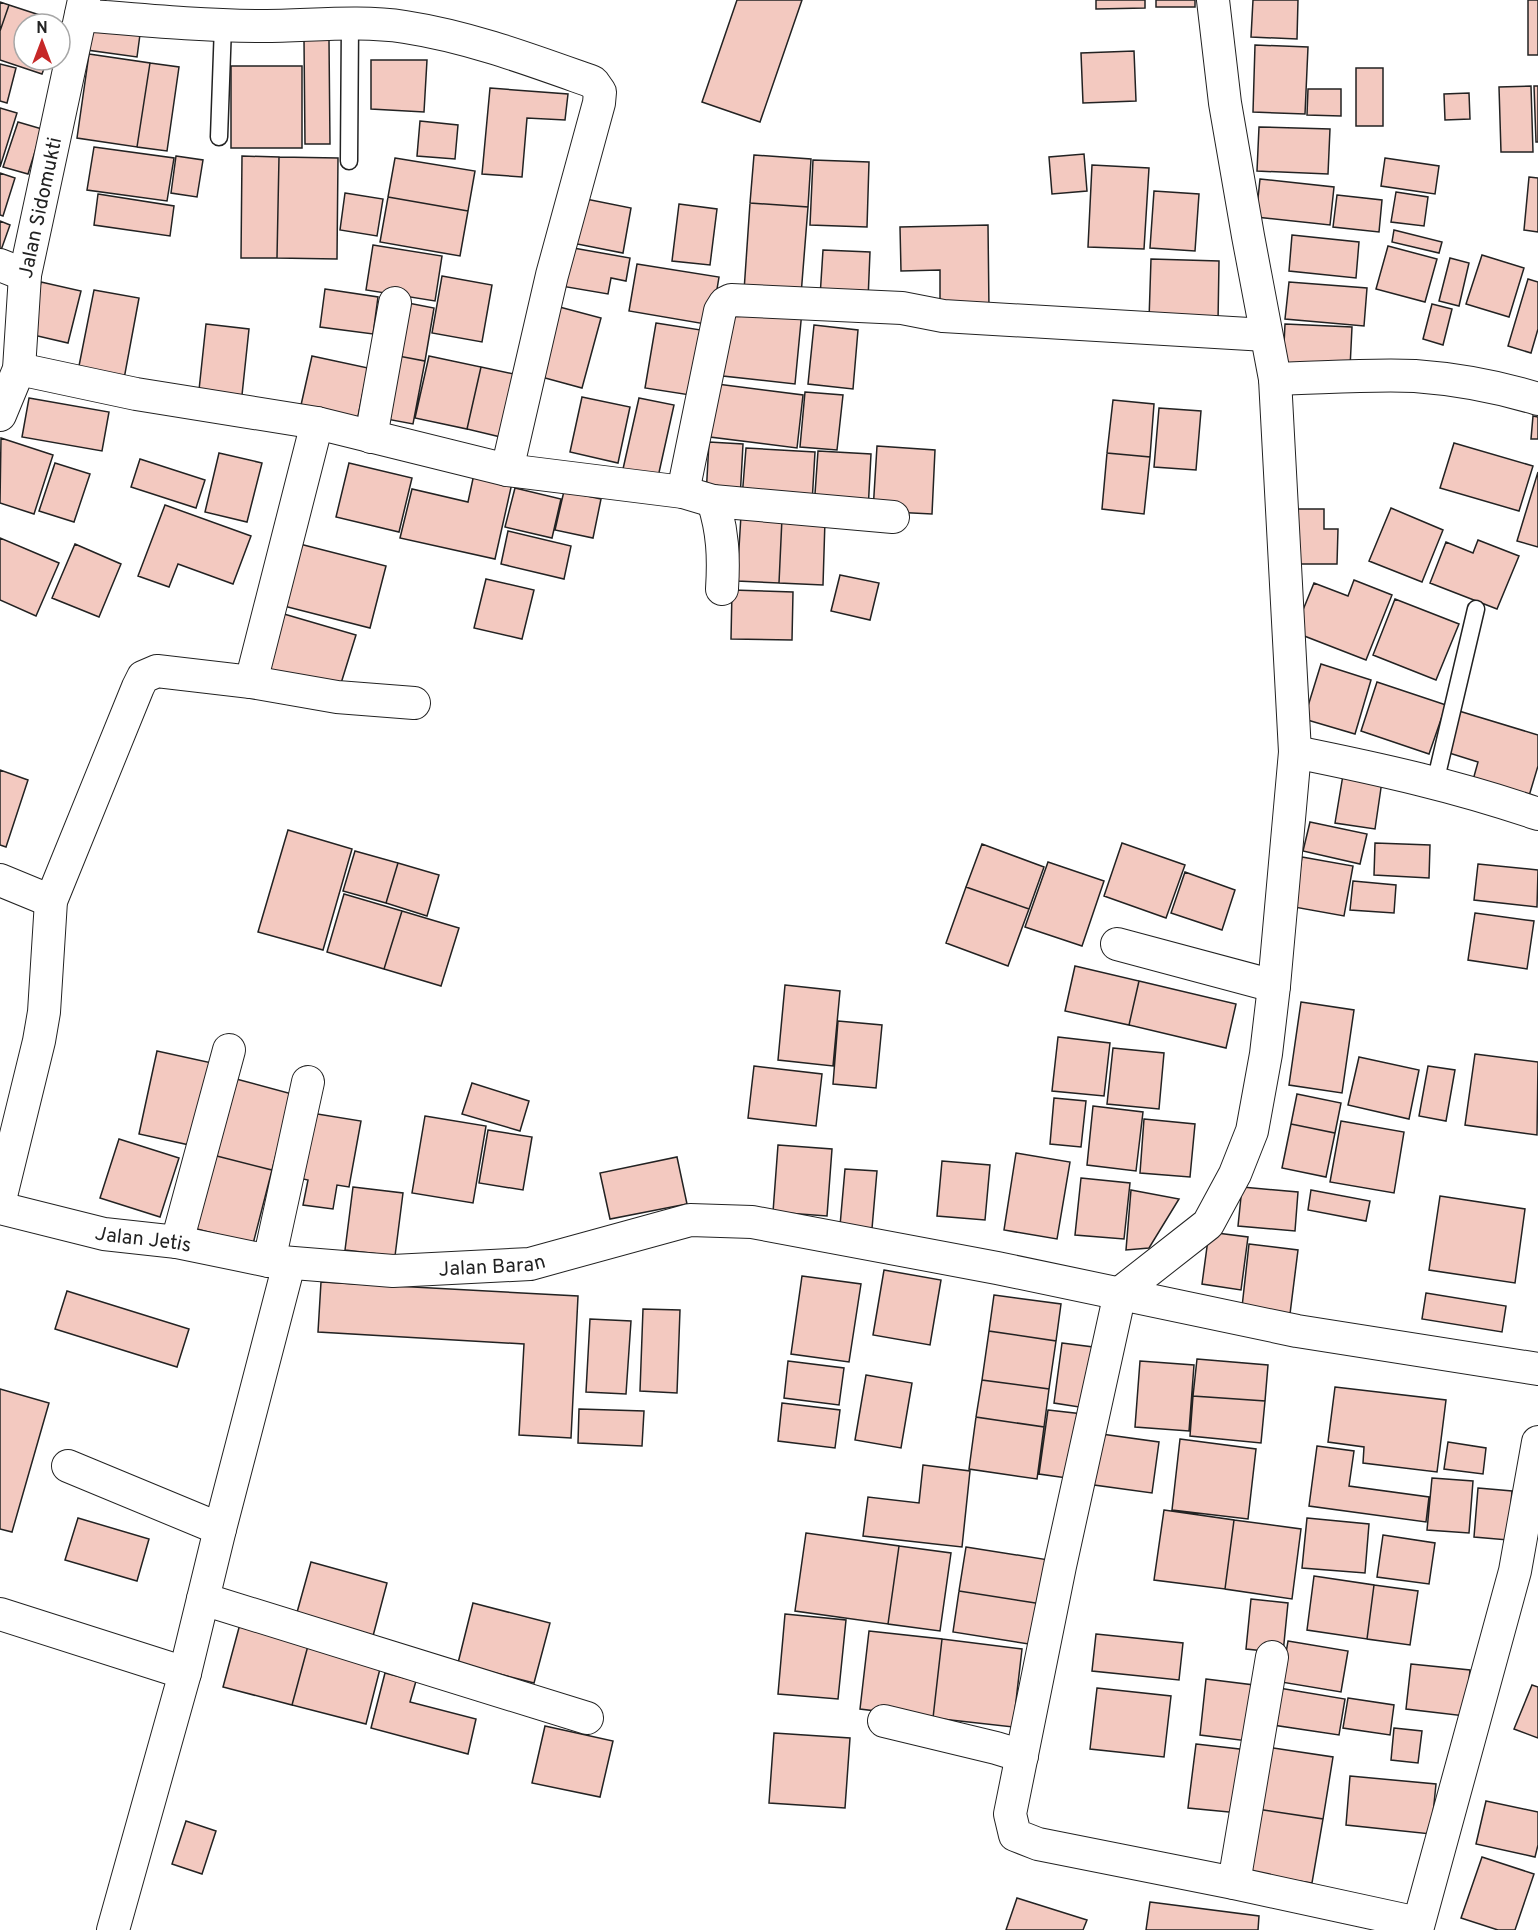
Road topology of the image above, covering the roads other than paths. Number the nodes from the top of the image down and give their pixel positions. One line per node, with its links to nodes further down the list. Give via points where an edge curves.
1 (1213, 0): 9 (street, via 1225,103)
2 (82, 7): 4 (street, via 199,25); 7 (street, Jalan Sidomukti)
3 (350, 24): 4 (street); 6 (lane); 16 (street, via 403,27 452,36 593,82 600,92)
4 (223, 25): 5 (lane)
5 (219, 137)
6 (349, 161)
7 (13, 270): 10 (street, Jalan Sidomukti)
8 (395, 303): 15 (street)
9 (1266, 335): 11 (street); 17 (street, via 943,316 902,308 731,300 720,311)
10 (19, 369): 13 (street, Jalan Sidomukti); 14 (street, via 136,394)
11 (1275, 379): 12 (street, via 1416,376 1512,391); 24 (street)
12 (1538, 399)
13 (0, 415)
14 (317, 423): 15 (street); 22 (street)
15 (371, 437): 16 (street)
16 (507, 470): 17 (street)
17 (683, 492): 18 (street)
18 (713, 501): 19 (street); 20 (street, via 724,557)
19 (893, 517)
20 (722, 589)
21 (1476, 609): 25 (lane)
22 (251, 682): 23 (street, via 337,697); 28 (street, via 157,671 143,677)
23 (414, 703)
24 (1295, 752): 25 (street); 30 (street)
25 (1435, 783): 26 (street)
26 (1538, 814)
27 (0, 880): 28 (street)
28 (51, 901): 33 (street, via 44,1012)
29 (1117, 944): 30 (street)
30 (1274, 986): 37 (street, via 1252,1131 1235,1174 1208,1224)
31 (229, 1050): 35 (street)
32 (308, 1082): 36 (street)
33 (0, 1200)
34 (0, 1208): 35 (street, Jalan Jetis, via 104,1234)
35 (177, 1242): 36 (street, Jalan Jetis)
36 (279, 1262): 37 (street, Jalan Baran, via 393,1271 530,1264 690,1220 752,1222); 41 (street)
37 (1120, 1293): 38 (street, Jalan Baran, via 1297,1330); 48 (street)
38 (1538, 1369)
39 (1538, 1443): 50 (street, via 1515,1570)
40 (68, 1466): 41 (street)
41 (220, 1528): 42 (street)
42 (203, 1599): 45 (street); 46 (street)
43 (0, 1614): 45 (street)
44 (1272, 1657): 49 (street)
45 (185, 1673): 51 (street)
46 (587, 1718)
47 (884, 1721): 48 (street)
48 (1022, 1756): 49 (street, via 1010,1814 1015,1835 1038,1844)
49 (1234, 1883): 50 (street)
50 (1417, 1926)
51 (113, 1930)

